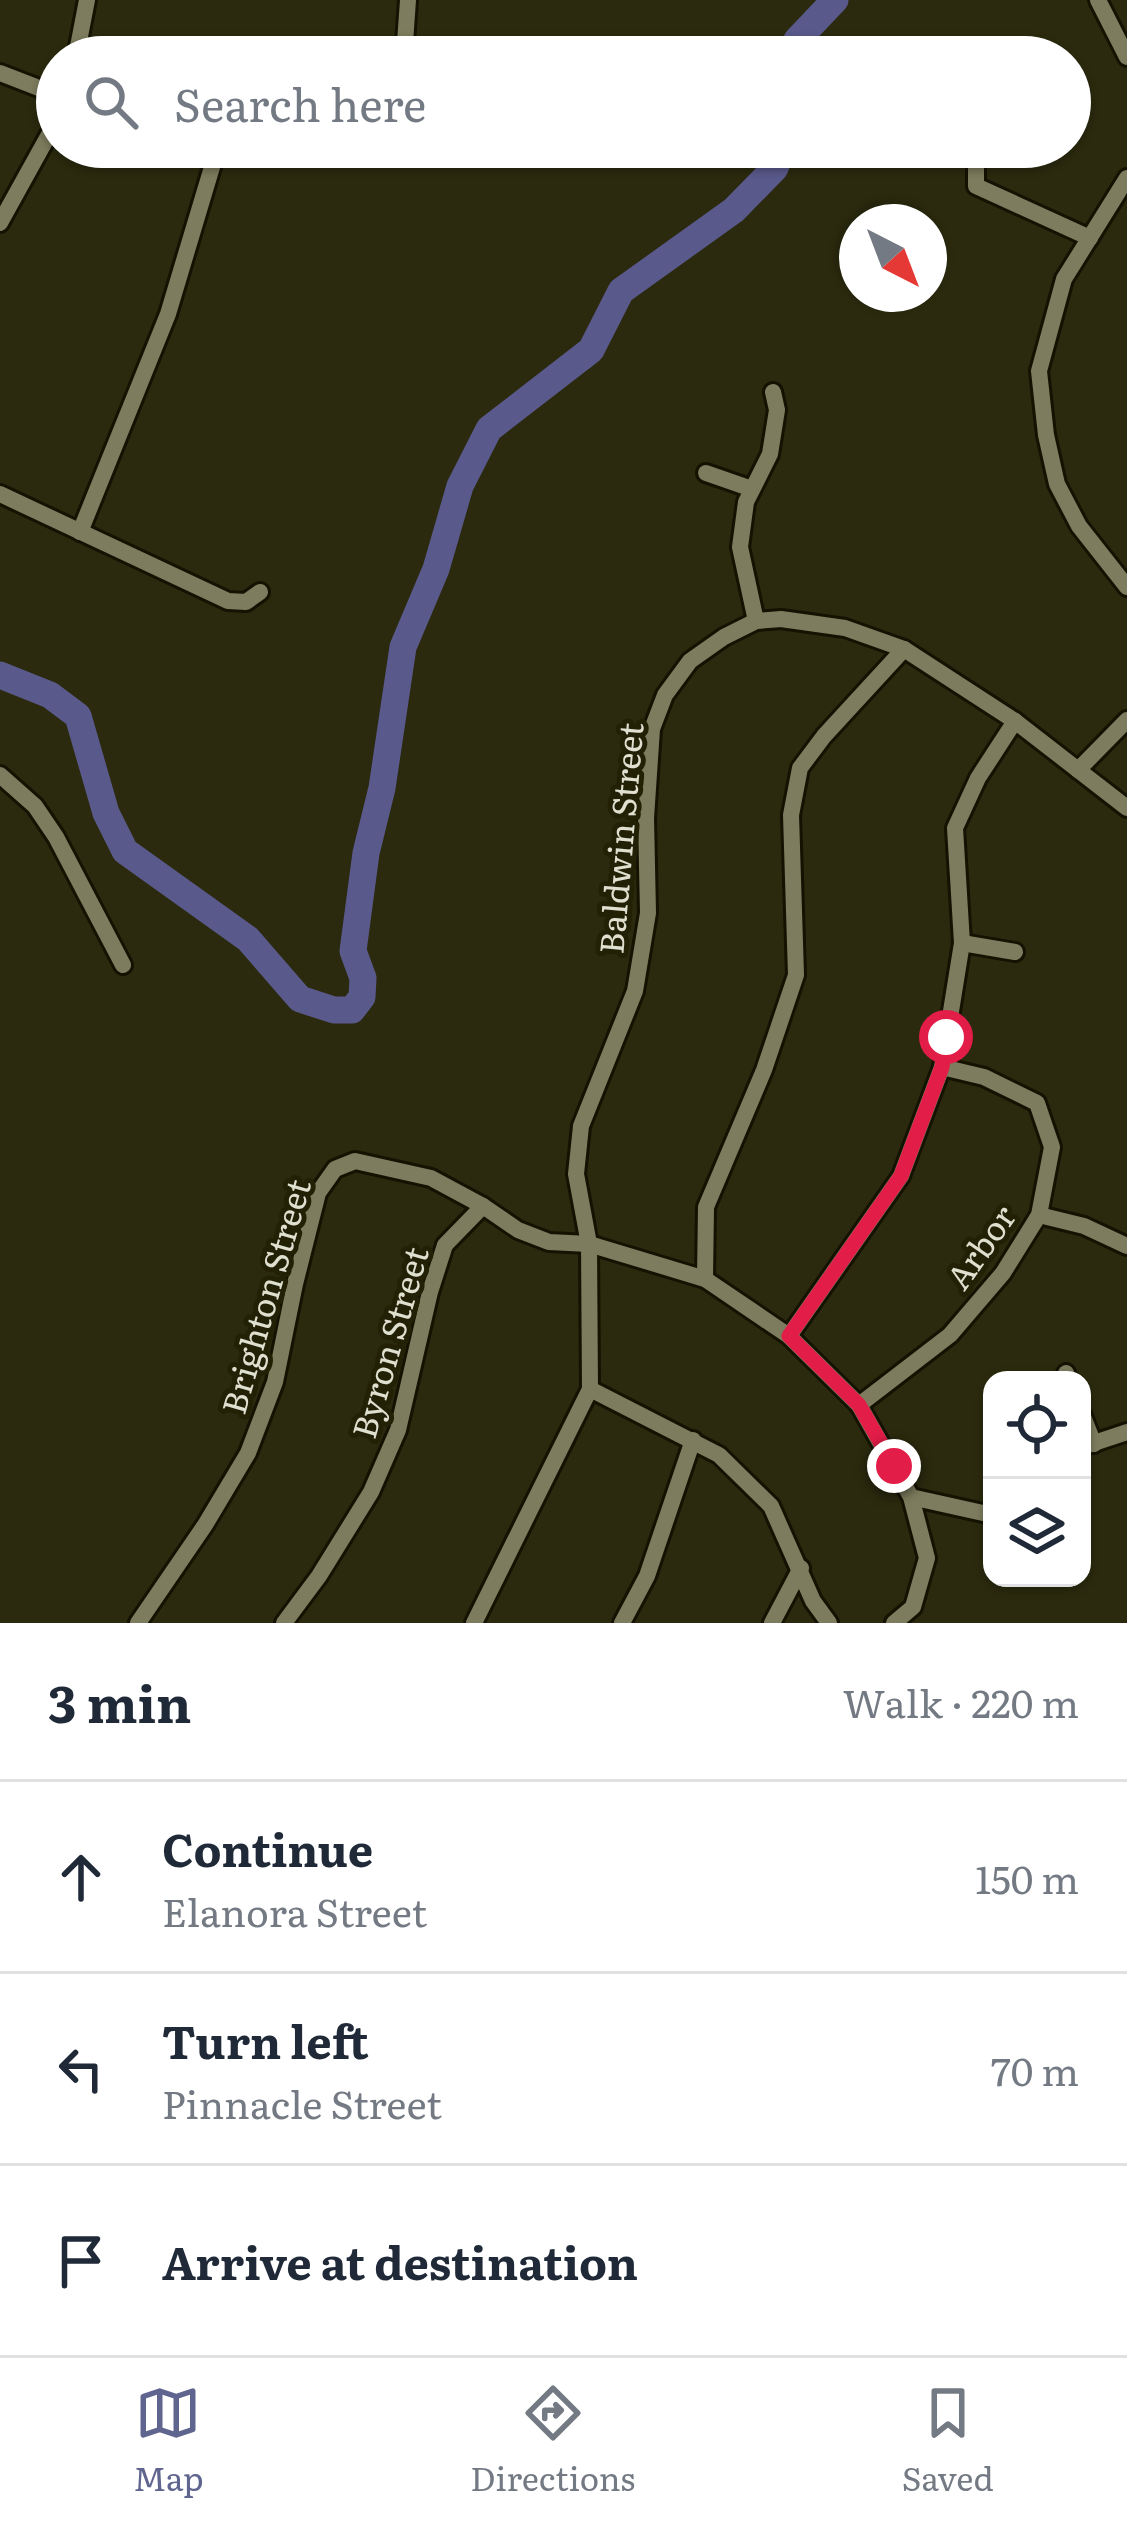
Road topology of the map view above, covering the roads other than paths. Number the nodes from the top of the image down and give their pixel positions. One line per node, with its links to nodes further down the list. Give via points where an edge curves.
1 (88, 0): 4 (street)
2 (408, 0): 5 (street)
3 (1098, 0): 6 (street)
4 (80, 36)
5 (405, 36)
6 (1127, 57)
7 (0, 73): 8 (street)
8 (36, 87)
9 (36, 158): 13 (street)
10 (212, 168): 19 (street, via 168,314)
11 (976, 168): 14 (street, via 976,186)
12 (1127, 178): 14 (street)
13 (0, 223)
14 (1090, 238): 20 (street, via 1064,279 1039,371 1058,484)
15 (773, 392): 17 (street, via 770,454)
16 (706, 473): 17 (street)
17 (752, 489): 22 (street, via 740,547)
18 (0, 494): 19 (street)
19 (80, 532): 21 (street, via 228,601)
20 (1127, 587)
21 (260, 592)
22 (756, 621): 23 (street, via 845,628); 35 (street, Baldwin Street, via 690,661 652,728 648,914 635,991 581,1126 576,1174)
23 (904, 649): 25 (street); 37 (street, via 800,768 790,814 796,975 706,1207)
24 (1127, 720): 26 (street)
25 (1016, 721): 26 (street); 29 (street, via 955,828)
26 (1078, 770): 28 (street)
27 (0, 775): 31 (street, via 56,837)
28 (1127, 808)
29 (962, 943): 30 (street); 32 (street)
30 (1015, 952)
31 (123, 965)
32 (942, 1067): 34 (street, Arbor, via 1037,1103 1052,1147); 38 (street, via 901,1176)
33 (483, 1206): 35 (street, via 549,1242); 47 (street, Brighton Street, via 431,1178 355,1161 335,1169 318,1193 275,1382 248,1453); 48 (street, Byron Street, via 445,1245 398,1430 371,1492)
34 (1039, 1215): 36 (street); 40 (street, Arbor, via 950,1335)
35 (589, 1244): 37 (street); 39 (street, Baldwin Street)
36 (1127, 1246)
37 (705, 1280): 38 (street)
38 (789, 1336): 40 (street)
39 (590, 1390): 42 (street); 49 (street)
40 (859, 1405): 44 (street)
41 (1127, 1432): 43 (street)
42 (693, 1440): 46 (street, via 770,1506); 50 (street)
43 (1091, 1444)
44 (911, 1497): 45 (street); 53 (street, via 927,1558 913,1606)
45 (983, 1513)
46 (801, 1568): 51 (street); 52 (street)
47 (138, 1623)
48 (284, 1623)
49 (473, 1623)
50 (622, 1623)
51 (772, 1623)
52 (829, 1623)
53 (894, 1623)

